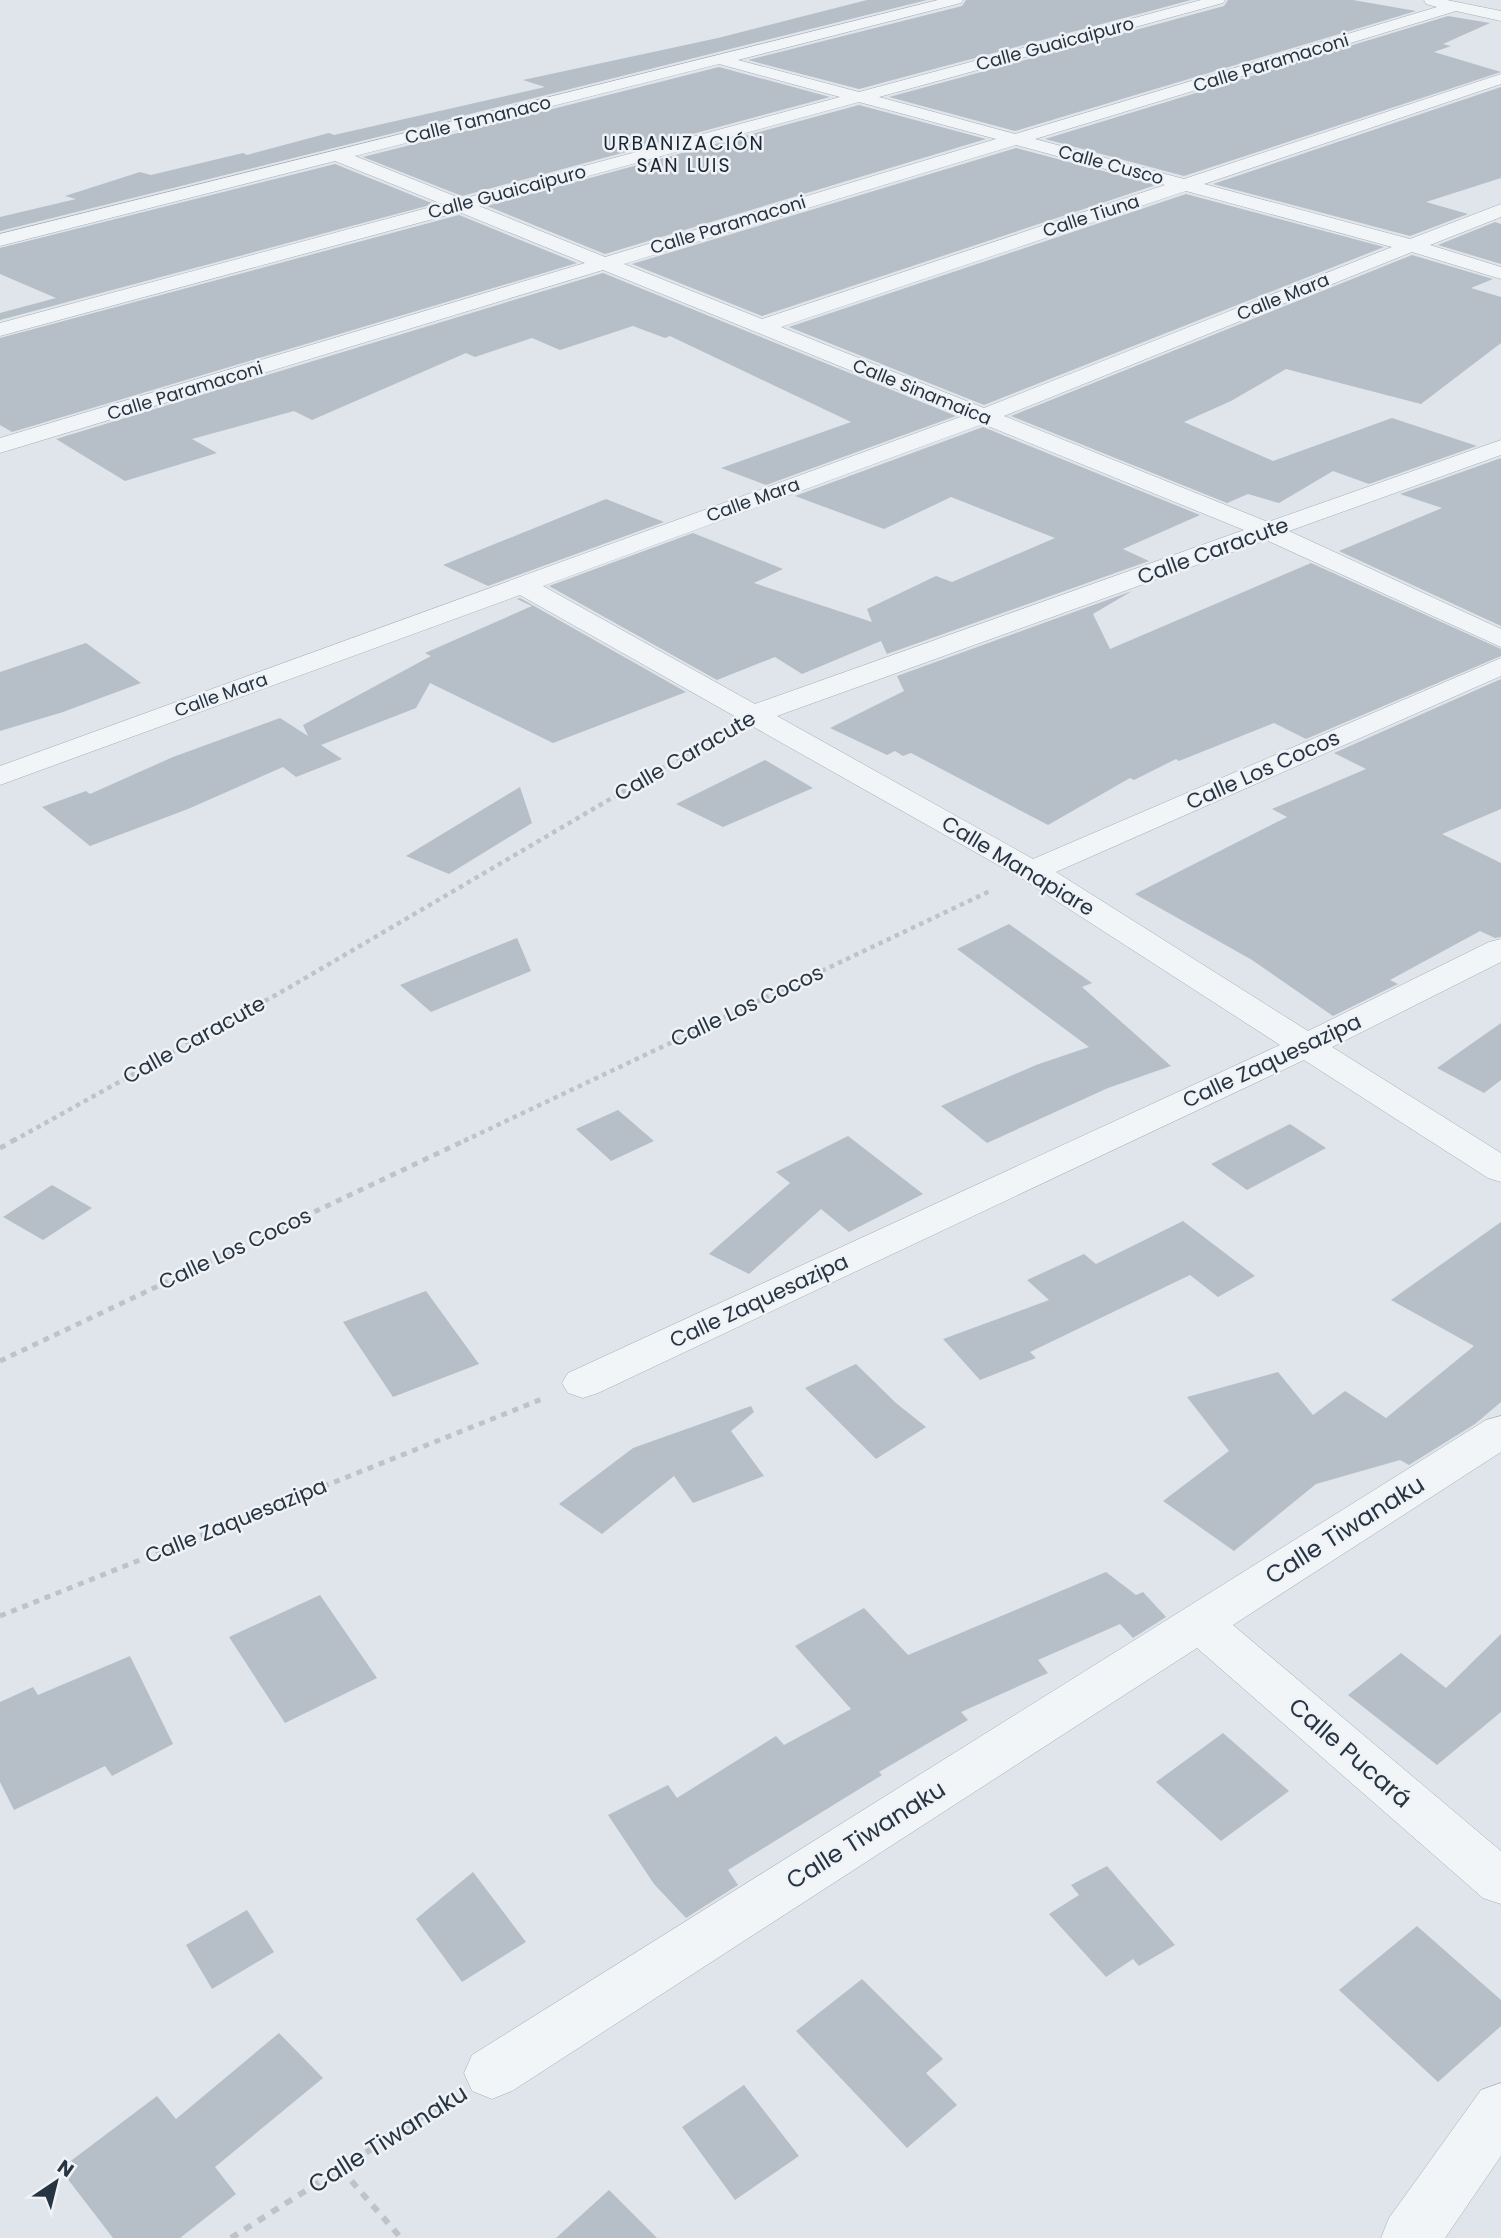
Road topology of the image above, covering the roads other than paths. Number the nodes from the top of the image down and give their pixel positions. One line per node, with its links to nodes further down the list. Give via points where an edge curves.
1 (956, 0): 6 (street, Calle Tamanaco)
2 (1218, 0): 8 (street, Calle Guaicaipuro)
3 (1427, 0): 4 (street)
4 (1456, 6): 5 (street); 9 (street, Calle Paramaconi)
5 (1501, 16)
6 (721, 60): 8 (street, Calle Cusco); 10 (street, Calle Tamanaco)
7 (1501, 79): 11 (street, Calle Tiuna)
8 (859, 97): 9 (street, Calle Cusco); 12 (street, Calle Guaicaipuro)
9 (1017, 139): 11 (street, Calle Cusco); 16 (street, Calle Paramaconi)
10 (338, 156): 12 (street, Calle Sinamaica); 14 (street, Calle Tamanaco)
11 (1185, 185): 15 (street, Calle Cusco); 18 (street, Calle Tiuna)
12 (458, 205): 16 (street, Calle Sinamaica); 19 (street, Calle Guaicaipuro)
13 (1501, 210): 15 (street, Calle Mara)
14 (0, 240)
15 (1412, 246): 17 (street, Calle Cusco); 20 (street, Calle Mara)
16 (601, 263): 18 (street, Calle Sinamaica); 21 (street, Calle Paramaconi)
17 (1501, 273)
18 (760, 327): 20 (street, Calle Sinamaica)
19 (0, 330)
20 (982, 417): 23 (street, Calle Sinamaica); 24 (street, Calle Mara)
21 (0, 446)
22 (1501, 447): 23 (street, Calle Caracute)
23 (1268, 531): 25 (street, Calle Sinamaica); 27 (street, Calle Caracute)
24 (521, 585): 27 (street, Calle Manapiare); 28 (street, Calle Mara)
25 (1501, 639)
26 (1501, 666): 29 (street, Calle Los Cocos)
27 (753, 715): 29 (street, Calle Manapiare)
28 (0, 776)
29 (1032, 871): 31 (street, Calle Manapiare)
30 (1501, 949): 31 (street, Calle Zaquesazipa)
31 (1306, 1046): 32 (street, Calle Manapiare); 33 (street, Calle Zaquesazipa)
32 (1501, 1170)
33 (583, 1383)
34 (1501, 1431): 35 (street, Calle Tiwanaku)
35 (1199, 1623): 36 (street, Calle Pucará); 37 (street, Calle Tiwanaku)
36 (1501, 1882)
37 (492, 2073)
38 (1501, 2109): 39 (street)
39 (1410, 2238)

